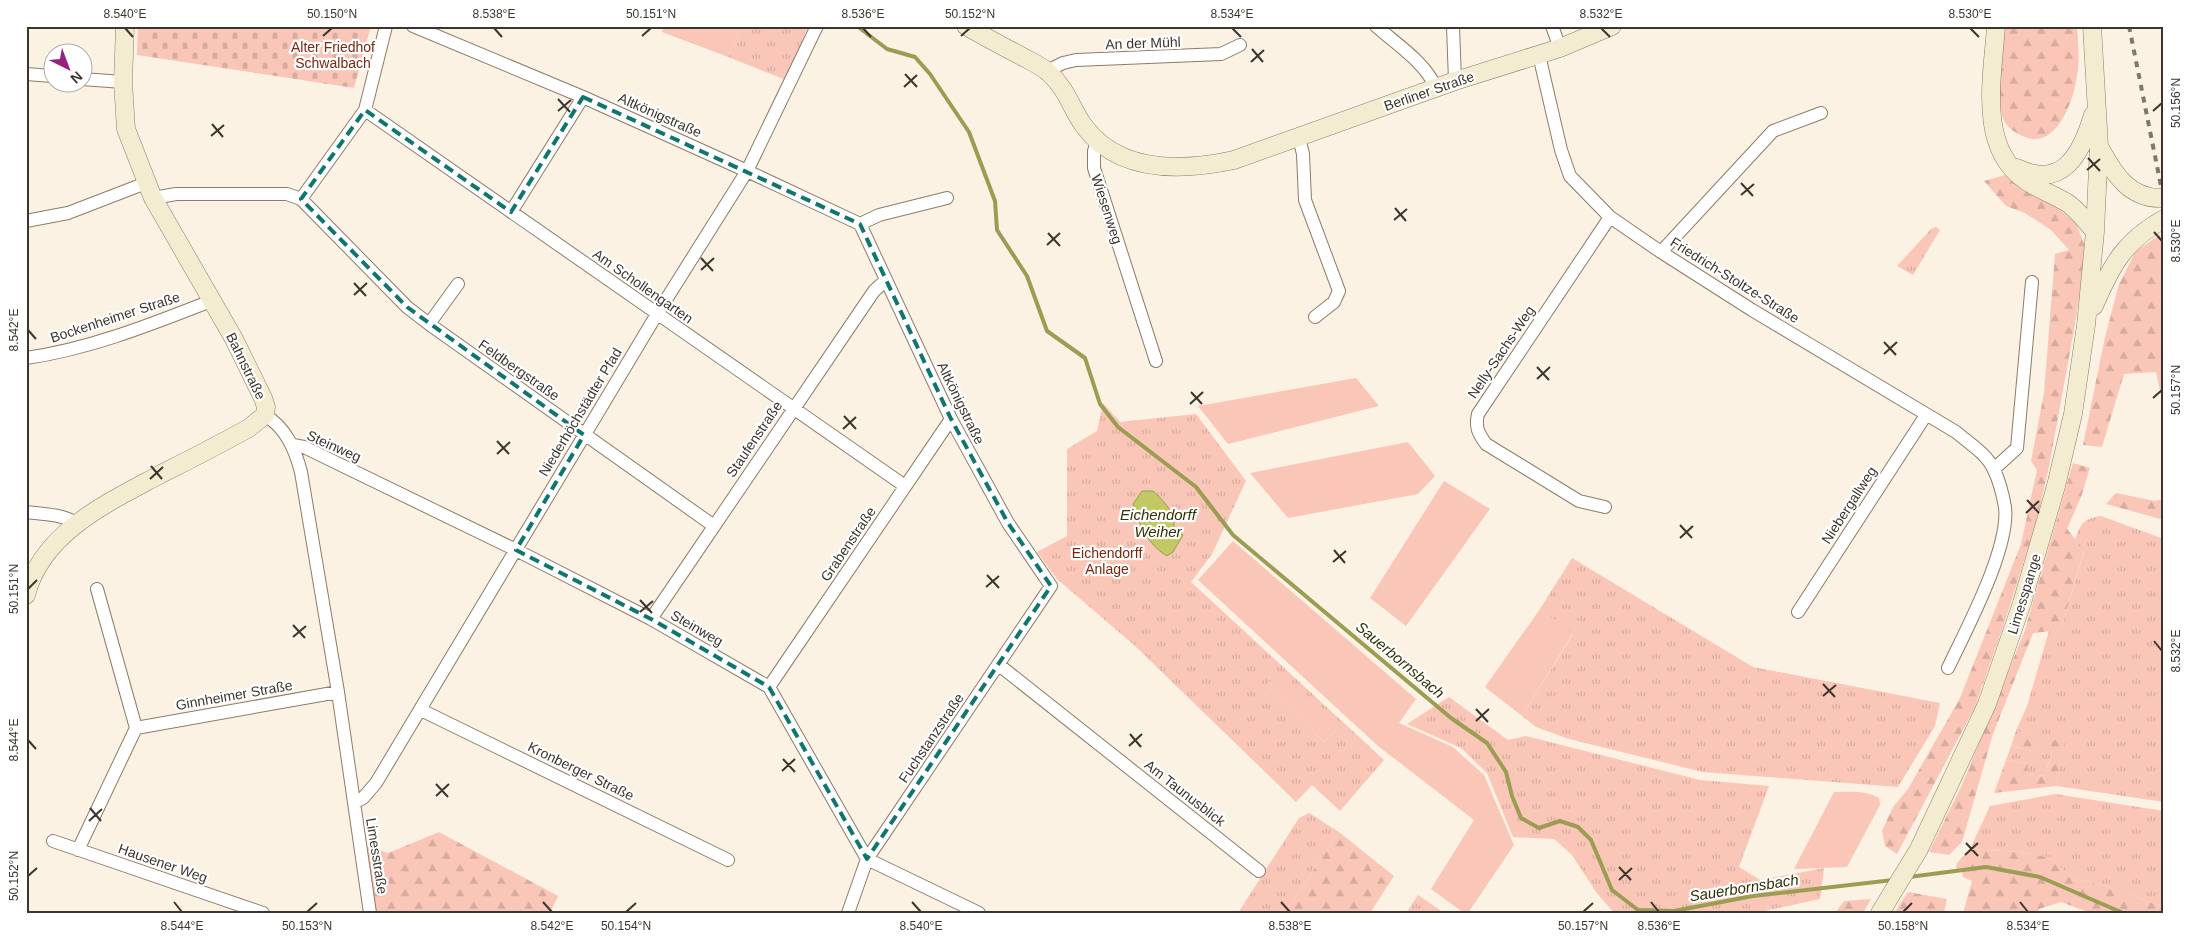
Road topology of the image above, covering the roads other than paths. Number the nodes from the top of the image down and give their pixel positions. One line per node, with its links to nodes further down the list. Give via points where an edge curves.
1 (126, 26): 20 (main road, Bahnstraße)
2 (386, 26): 24 (street)
3 (413, 26): 22 (street, Altkönigstraße)
4 (817, 26): 30 (street, Niederhöchstädter Pfad)
5 (966, 26): 15 (main road)
6 (1376, 26): 21 (street, via 1422,67)
7 (1453, 26): 19 (street)
8 (1552, 26): 13 (street)
9 (1612, 26): 13 (main road, Berliner Straße)
10 (1996, 26): 29 (main road, via 1993,123 1997,143)
11 (2092, 26): 23 (main road)
12 (1240, 45): 15 (street, An der Mühl, via 1221,54 1076,60)
13 (1560, 48): 14 (main road, Berliner Straße)
14 (1539, 55): 19 (main road, Berliner Straße); 36 (street, Friedrich-Stoltze-Straße, via 1570,176)
15 (1048, 71): 27 (main road, via 1064,88 1083,125)
16 (26, 74): 17 (street)
17 (42, 75)
18 (92, 80): 20 (street)
19 (1455, 81): 21 (main road, Berliner Straße)
20 (123, 82): 31 (main road, Bahnstraße, via 126,129)
21 (1436, 88): 26 (main road, Berliner Straße)
22 (583, 97): 30 (street, Altkönigstraße); 35 (street)
23 (2096, 108): 28 (main road); 29 (main road, via 2085,141 2064,168 2044,175 2031,174)
24 (365, 110): 34 (street); 35 (street, Am Schollengarten)
25 (1821, 113): 41 (street, via 1773,131)
26 (1299, 138): 27 (main road, Berliner Straße, via 1234,160 1187,168 1151,165 1122,158); 47 (street, via 1306,200 1339,291 1334,302)
27 (1096, 141): 51 (street, Wiesenweg, via 1094,168)
28 (2099, 146): 33 (main road, via 2111,169 2131,190 2144,196); 40 (main road)
29 (2008, 162): 40 (main road, via 2024,179 2069,205)
30 (748, 171): 39 (street, Altkönigstraße); 46 (street, Niederhöchstädter Pfad)
31 (149, 191): 34 (street, via 287,194); 38 (street); 45 (main road, Bahnstraße)
32 (947, 198): 39 (street, via 880,215)
33 (2164, 198)
34 (301, 199): 48 (street, Feldbergstraße, via 401,301)
35 (511, 212): 46 (street, Am Schollengarten)
36 (1610, 217): 41 (street, Friedrich-Stoltze-Straße); 60 (street, Nelly-Sachs-Weg, via 1478,414 1476,424 1486,444 1579,501)
37 (2164, 219): 49 (main road, via 2137,236 2115,261)
38 (26, 221)
39 (860, 224): 42 (street, Altkönigstraße)
40 (2095, 232): 49 (main road)
41 (1661, 252): 54 (street, Friedrich-Stoltze-Straße)
42 (886, 280): 52 (street, Staufenstraße, via 874,291); 55 (street, Altkönigstraße)
43 (2032, 282): 58 (street, via 2017,448)
44 (458, 284): 48 (street)
45 (211, 301): 50 (street, Bockenheimer Straße, via 149,325); 53 (main road, Bahnstraße, via 263,398)
46 (657, 314): 52 (street, Am Schollengarten); 56 (street, Niederhöchstädter Pfad)
47 (1316, 317)
48 (428, 324): 56 (street, Feldbergstraße)
49 (2086, 325): 82 (main road, Limesspange, via 2073,414 2056,486 2022,603 1987,704 1919,848)
50 (26, 358)
51 (1156, 361)
52 (792, 409): 59 (street, Am Schollengarten); 63 (street, Staufenstraße)
53 (265, 415): 57 (street, Bahnstraße); 62 (main road, via 249,428 107,502)
54 (1926, 415): 58 (street, Friedrich-Stoltze-Straße, via 1977,448); 68 (street, Niebergallweg)
55 (951, 419): 59 (street, Grabenstraße); 65 (street, Altkönigstraße, via 1008,523)
56 (584, 435): 63 (street, Feldbergstraße); 64 (street, Niederhöchstädter Pfad)
57 (293, 445): 64 (street, Steinweg, via 304,447); 73 (street, Bahnstraße, via 301,472)
58 (1994, 469): 71 (street, Friedrich-Stoltze-Straße, via 2005,507 2002,537 1983,593)
59 (905, 486): 72 (street, Grabenstraße)
60 (1605, 507)
61 (26, 512): 62 (street, via 68,518)
62 (76, 523): 67 (main road, via 36,568)
63 (714, 526): 69 (street, Staufenstraße)
64 (516, 550): 69 (street, Steinweg); 74 (street, Niederhöchstädter Pfad)
65 (1051, 586): 70 (street, Fuchstanzstraße)
66 (97, 588): 75 (street)
67 (26, 595)
68 (1798, 612)
69 (652, 619): 72 (street, Steinweg)
70 (999, 665): 79 (street, Fuchstanzstraße); 81 (street, Am Taunusblick)
71 (1948, 668)
72 (769, 687): 79 (street)
73 (338, 692): 75 (street, Ginnheimer Straße); 76 (street, Bahnstraße)
74 (421, 710): 76 (street, Niederhöchstädter Pfad, via 372,789); 80 (street, Kronberger Straße)
75 (136, 728): 78 (street)
76 (354, 803): 84 (street, Limesstraße)
77 (53, 841): 78 (street, Hausener Weg)
78 (78, 850): 83 (street, Hausener Weg)
79 (867, 859): 85 (street, Fuchstanzstraße); 86 (street)
80 (728, 860)
81 (1259, 871)
82 (1880, 912)
83 (263, 913)
84 (370, 913)
85 (848, 913)
86 (979, 913)

